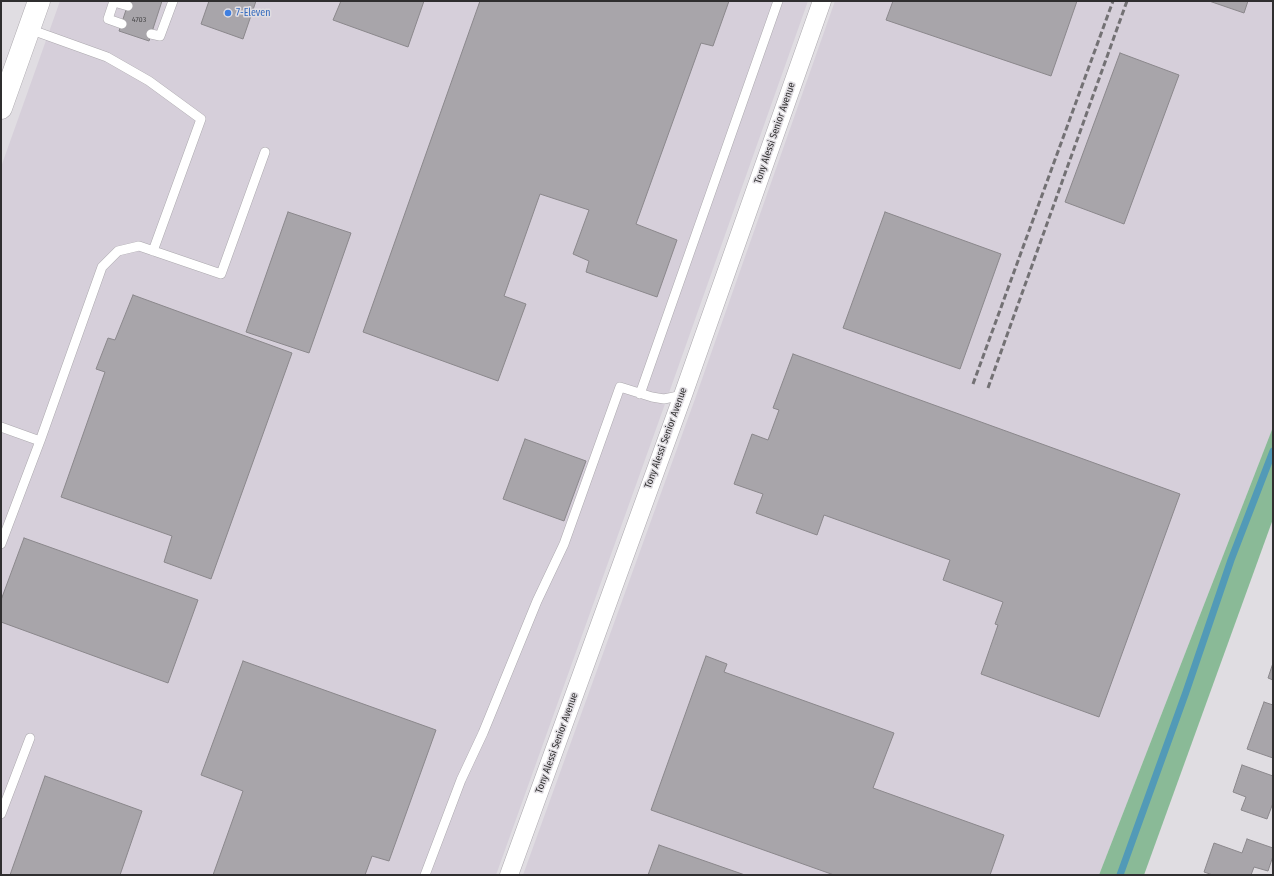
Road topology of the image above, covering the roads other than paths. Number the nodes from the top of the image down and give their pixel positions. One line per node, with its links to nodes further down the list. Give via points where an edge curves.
1 (39, 1): 8 (main road)
2 (114, 1): 6 (lane); 7 (lane, via 108,19)
3 (173, 1): 9 (lane, via 161,18 160,36)
4 (778, 1): 13 (lane)
5 (822, 1): 14 (street, Tony Alessi Senior Avenue)
6 (128, 6)
7 (122, 24)
8 (29, 29): 10 (main road); 12 (lane, via 106,57 149,81 201,119)
9 (151, 34)
10 (1, 108)
11 (265, 152): 12 (lane, via 221,274)
12 (153, 251): 16 (lane, via 139,246 118,251 102,267)
13 (640, 394): 14 (lane, via 664,398); 20 (lane, via 620,387 564,544 536,601 483,733 461,780)
14 (683, 394): 21 (street, Tony Alessi Senior Avenue)
15 (1, 427): 16 (lane)
16 (40, 441): 17 (lane)
17 (1, 544)
18 (30, 738): 19 (lane)
19 (1, 814)
20 (425, 875)
21 (509, 875)

